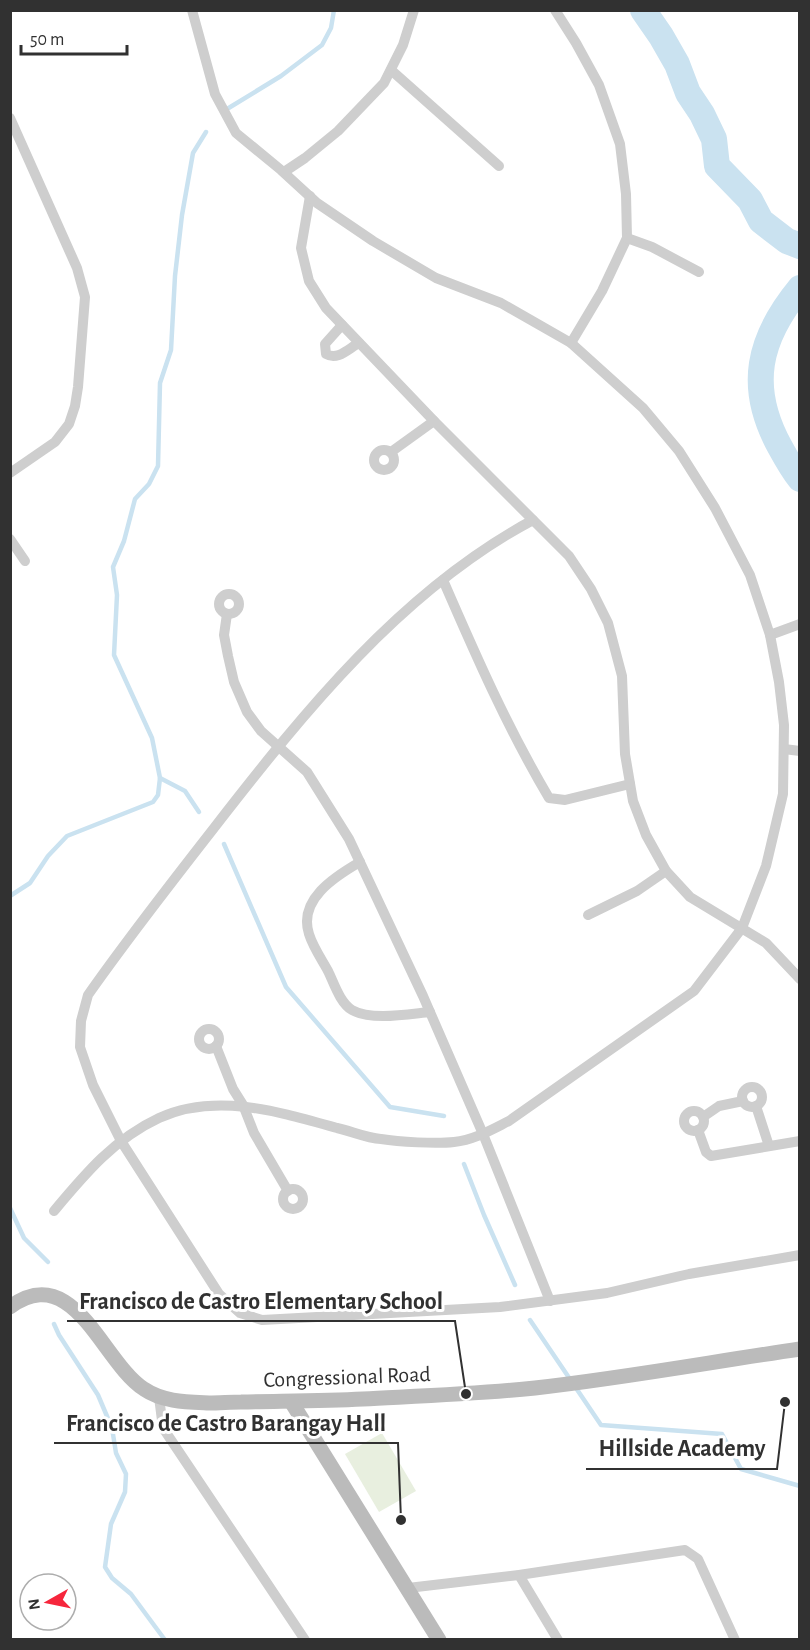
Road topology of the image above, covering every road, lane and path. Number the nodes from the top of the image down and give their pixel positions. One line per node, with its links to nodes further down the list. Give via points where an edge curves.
1 (192, 10): 7 (street, via 221,107 236,133)
2 (414, 10): 4 (street)
3 (555, 10): 9 (street, via 599,85 620,144)
4 (391, 70): 6 (street); 7 (street, via 384,83 338,131)
5 (10, 118): 16 (street, via 77,268 85,297 78,387 69,423 55,442)
6 (499, 166)
7 (284, 172): 8 (street)
8 (310, 196): 11 (street, via 301,248 309,281); 13 (street, via 373,241 436,278 501,303)
9 (627, 238): 10 (street); 13 (street)
10 (699, 272)
11 (342, 325): 12 (street); 12 (street, via 324,344 327,354 335,357)
12 (359, 343): 14 (street)
13 (571, 343): 23 (street, via 643,408 679,452 715,508 750,575)
14 (434, 421): 15 (street); 17 (street)
15 (391, 452)
16 (10, 473)
17 (533, 520): 20 (street, via 502,536); 27 (street, via 569,556 608,623 622,676)
18 (10, 539): 19 (street)
19 (25, 561)
20 (443, 580): 24 (street, via 357,659); 27 (street, via 489,687 549,798 565,800)
21 (227, 614): 24 (street, via 224,635 234,682 247,712)
22 (800, 624): 23 (street)
23 (770, 635): 25 (street, via 779,681)
24 (279, 746): 28 (street, via 307,772); 41 (street, via 87,994 81,1047 93,1085)
25 (784, 749): 26 (street); 31 (street, via 783,794 766,866)
26 (800, 751)
27 (630, 784): 29 (street, via 646,835)
28 (360, 862): 33 (street); 33 (street, via 336,876 314,897 306,919 309,936 352,1010 394,1016)
29 (666, 871): 30 (street, via 637,891); 31 (street, via 690,897)
30 (588, 915)
31 (742, 928): 32 (street, via 766,944); 40 (street, via 694,991 509,1121)
32 (800, 979)
33 (430, 1012): 40 (street)
34 (216, 1046): 36 (street)
35 (743, 1101): 37 (street, via 750,1107); 37 (street, via 744,1091 759,1090 760,1102); 38 (street, via 719,1106)
36 (243, 1105): 40 (street, via 380,1139 454,1142); 41 (street, via 200,1106 159,1118); 44 (street, via 254,1133)
37 (756, 1106): 43 (street)
38 (703, 1117): 39 (street, via 703,1126); 39 (street, via 696,1112 685,1118 687,1128)
39 (698, 1130): 43 (street, via 711,1156)
40 (483, 1134): 47 (street)
41 (122, 1141): 45 (street, via 93,1164); 47 (street, via 219,1294 240,1313 261,1320)
42 (800, 1141): 43 (street)
43 (769, 1146)
44 (288, 1191)
45 (54, 1211)
46 (800, 1255): 47 (street)
47 (550, 1301)
48 (10, 1307): 50 (main road, Congressional Road, via 38,1296 58,1298 72,1305 125,1373 141,1388)
49 (800, 1349): 51 (main road, Congressional Road, via 543,1387)
50 (159, 1396): 51 (main road, Congressional Road, via 212,1403); 54 (street, via 163,1428)
51 (292, 1403): 53 (main road)
52 (519, 1575): 53 (street); 56 (street); 57 (street, via 685,1550 698,1558)
53 (408, 1588): 55 (main road)
54 (304, 1640)
55 (439, 1640)
56 (558, 1640)
57 (735, 1640)

